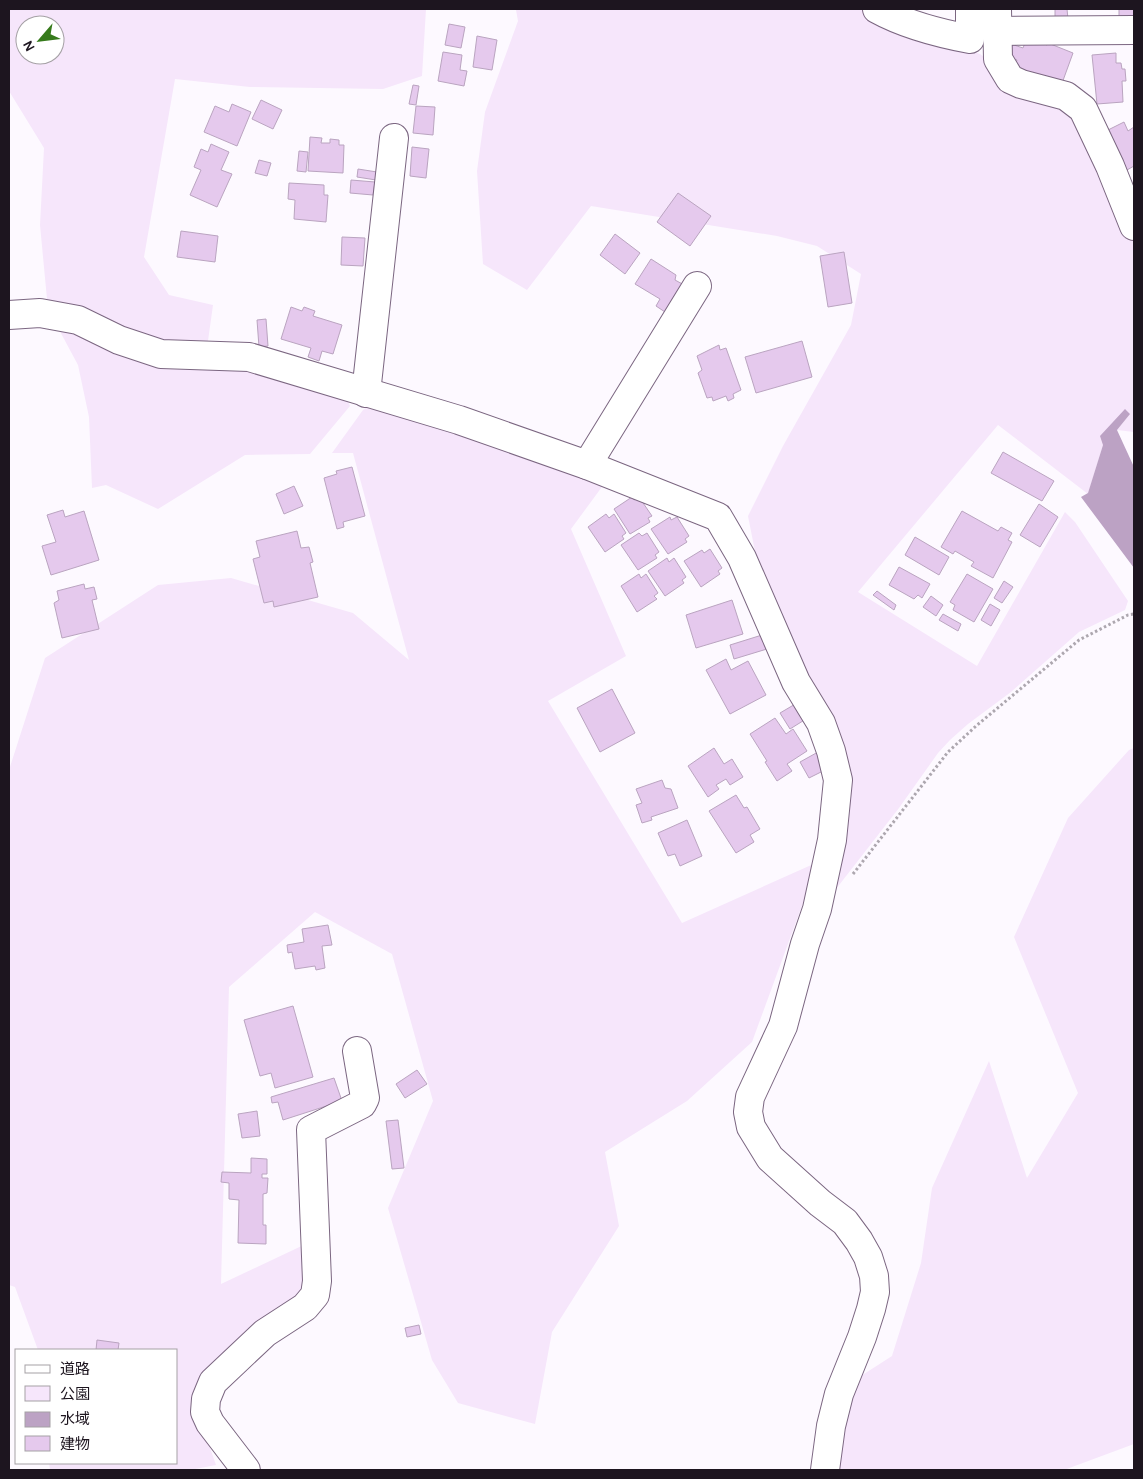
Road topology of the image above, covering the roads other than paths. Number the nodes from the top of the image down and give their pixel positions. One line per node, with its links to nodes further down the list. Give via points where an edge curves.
1 (877, 9): 2 (street, via 940,34 970,39)
2 (970, 9)
3 (997, 20): 4 (street); 6 (street, via 998,59 1010,79 1066,96 1083,109 1110,166)
4 (1134, 30)
5 (394, 138): 10 (street)
6 (1126, 189): 7 (street)
7 (1134, 226)
8 (697, 286): 11 (street)
9 (9, 315): 10 (street, via 40,313 78,320 119,340 160,354 249,357)
10 (366, 393): 11 (street, via 459,420)
11 (587, 465): 14 (street, via 718,517 742,558 796,682 821,723 838,780 832,840 817,909 783,1026 750,1097 748,1112 751,1127 770,1158 845,1222 868,1257 874,1276 871,1309 839,1394)
12 (357, 1051): 13 (street, via 364,1098 362,1104 310,1130 315,1295 305,1307 258,1339 213,1382 206,1399 205,1412 210,1423)
13 (246, 1470)
14 (825, 1470)

